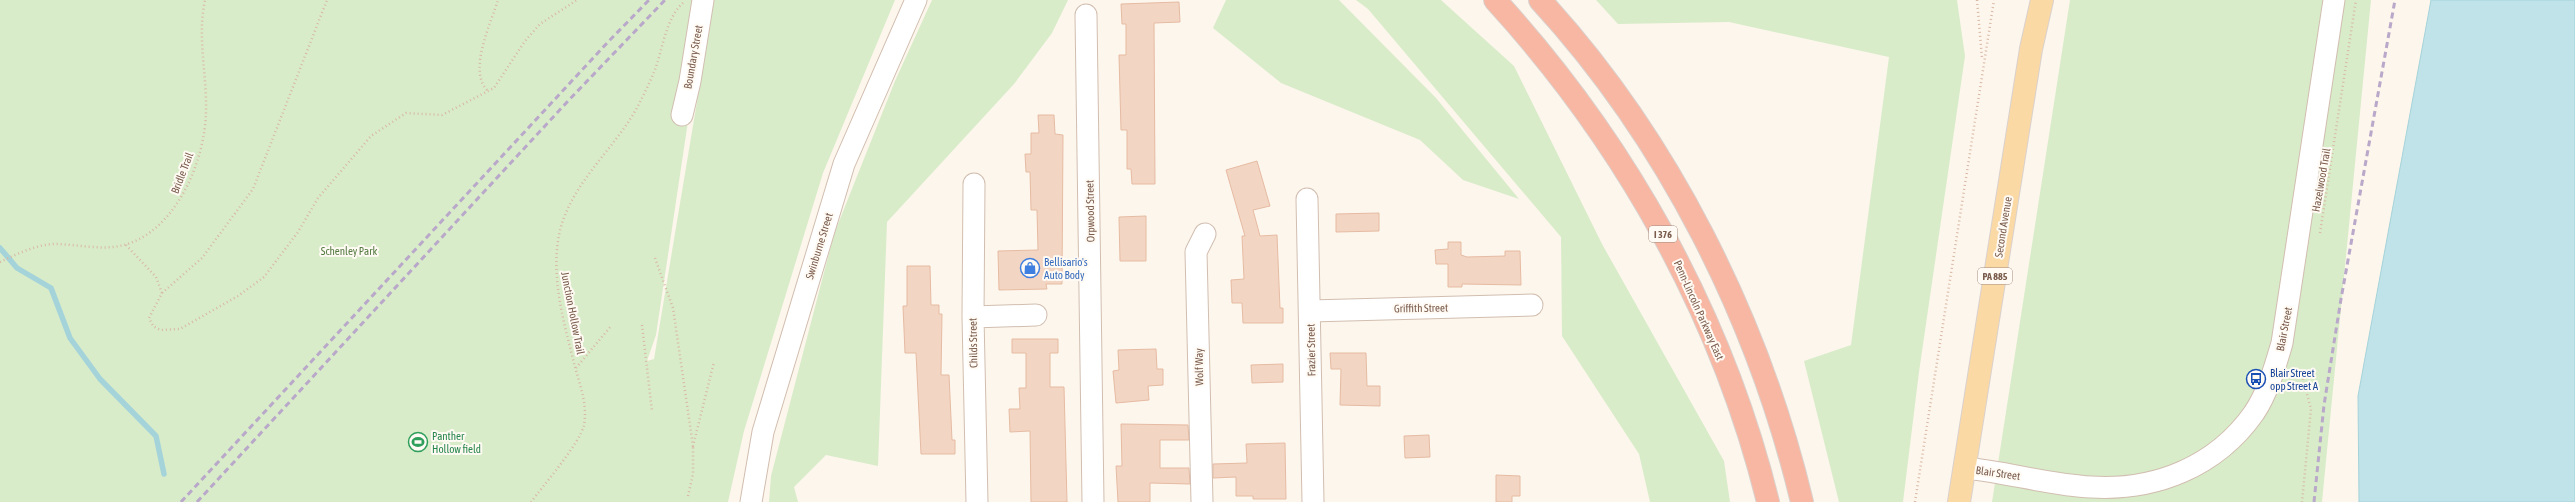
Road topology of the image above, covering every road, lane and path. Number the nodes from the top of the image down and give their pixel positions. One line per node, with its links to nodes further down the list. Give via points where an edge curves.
1 (205, 0): 23 (path, Bridle Trail, via 201,16 201,41 206,81 206,114 197,158 183,198 162,224)
2 (327, 0): 26 (path, via 253,189 202,258)
3 (498, 0): 17 (path, via 483,42 480,78)
4 (577, 0): 17 (path, via 540,24 525,41 494,88)
5 (686, 0): 34 (path, Junction Hollow Trail, via 678,7 667,31 655,71 632,117 589,172 566,210 558,240 556,274)
6 (703, 0): 18 (street, Boundary Street)
7 (916, 0): 41 (street, Swinburne Street, via 844,164 763,432)
8 (1495, 0): 46 (highway, Penn-Lincoln Parkway East / I 376, via 1580,103 1633,181 1679,263 1718,350 1750,439)
9 (1540, 0): 47 (highway, via 1577,44 1635,123 1709,248 1730,292 1766,383)
10 (1977, 0): 16 (path)
11 (1994, 0): 16 (path)
12 (2042, 0): 38 (main road, Second Avenue / PA 885, via 2030,57)
13 (2334, 0): 38 (street, Blair Street, via 2282,343 2271,379 2254,412 2235,435 2195,468 2151,484 2091,487)
14 (2356, 0): 22 (path, Hazelwood Trail)
15 (1086, 15): 43 (street, Orpwood Street)
16 (1982, 63): 48 (path)
17 (487, 90): 26 (path, via 442,115 406,113 371,136 318,198 298,232 264,277 238,296 180,329 160,330 153,326 149,318)
18 (682, 115)
19 (974, 184): 30 (street, Childs Street)
20 (1307, 199): 28 (street, Frazier Street)
21 (1205, 234): 44 (street, Wolf Way, via 1196,252)
22 (2319, 240)
23 (126, 245): 25 (path, Bridle Trail, via 112,248 53,244 30,248); 26 (path, via 156,277)
24 (655, 258): 37 (path, via 673,308)
25 (0, 262)
26 (162, 293)
27 (1532, 305): 28 (street, Griffith Street)
28 (1310, 310): 45 (street, Frazier Street)
29 (1036, 315): 30 (street)
30 (973, 317): 42 (street, Childs Street)
31 (642, 325): 36 (path)
32 (611, 326): 34 (path)
33 (714, 362): 37 (path)
34 (575, 368): 40 (path, Junction Hollow Trail, via 585,404 583,426 563,460)
35 (2301, 371): 50 (path, via 2311,410)
36 (652, 411)
37 (693, 446): 39 (path, via 693,474)
38 (1965, 468): 49 (main road, Second Avenue / PA 885)
39 (688, 496)
40 (531, 502)
41 (751, 502)
42 (976, 502)
43 (1093, 502)
44 (1202, 502)
45 (1313, 502)
46 (1768, 502)
47 (1802, 502)
48 (1915, 502)
49 (1960, 502)
50 (2302, 502)

